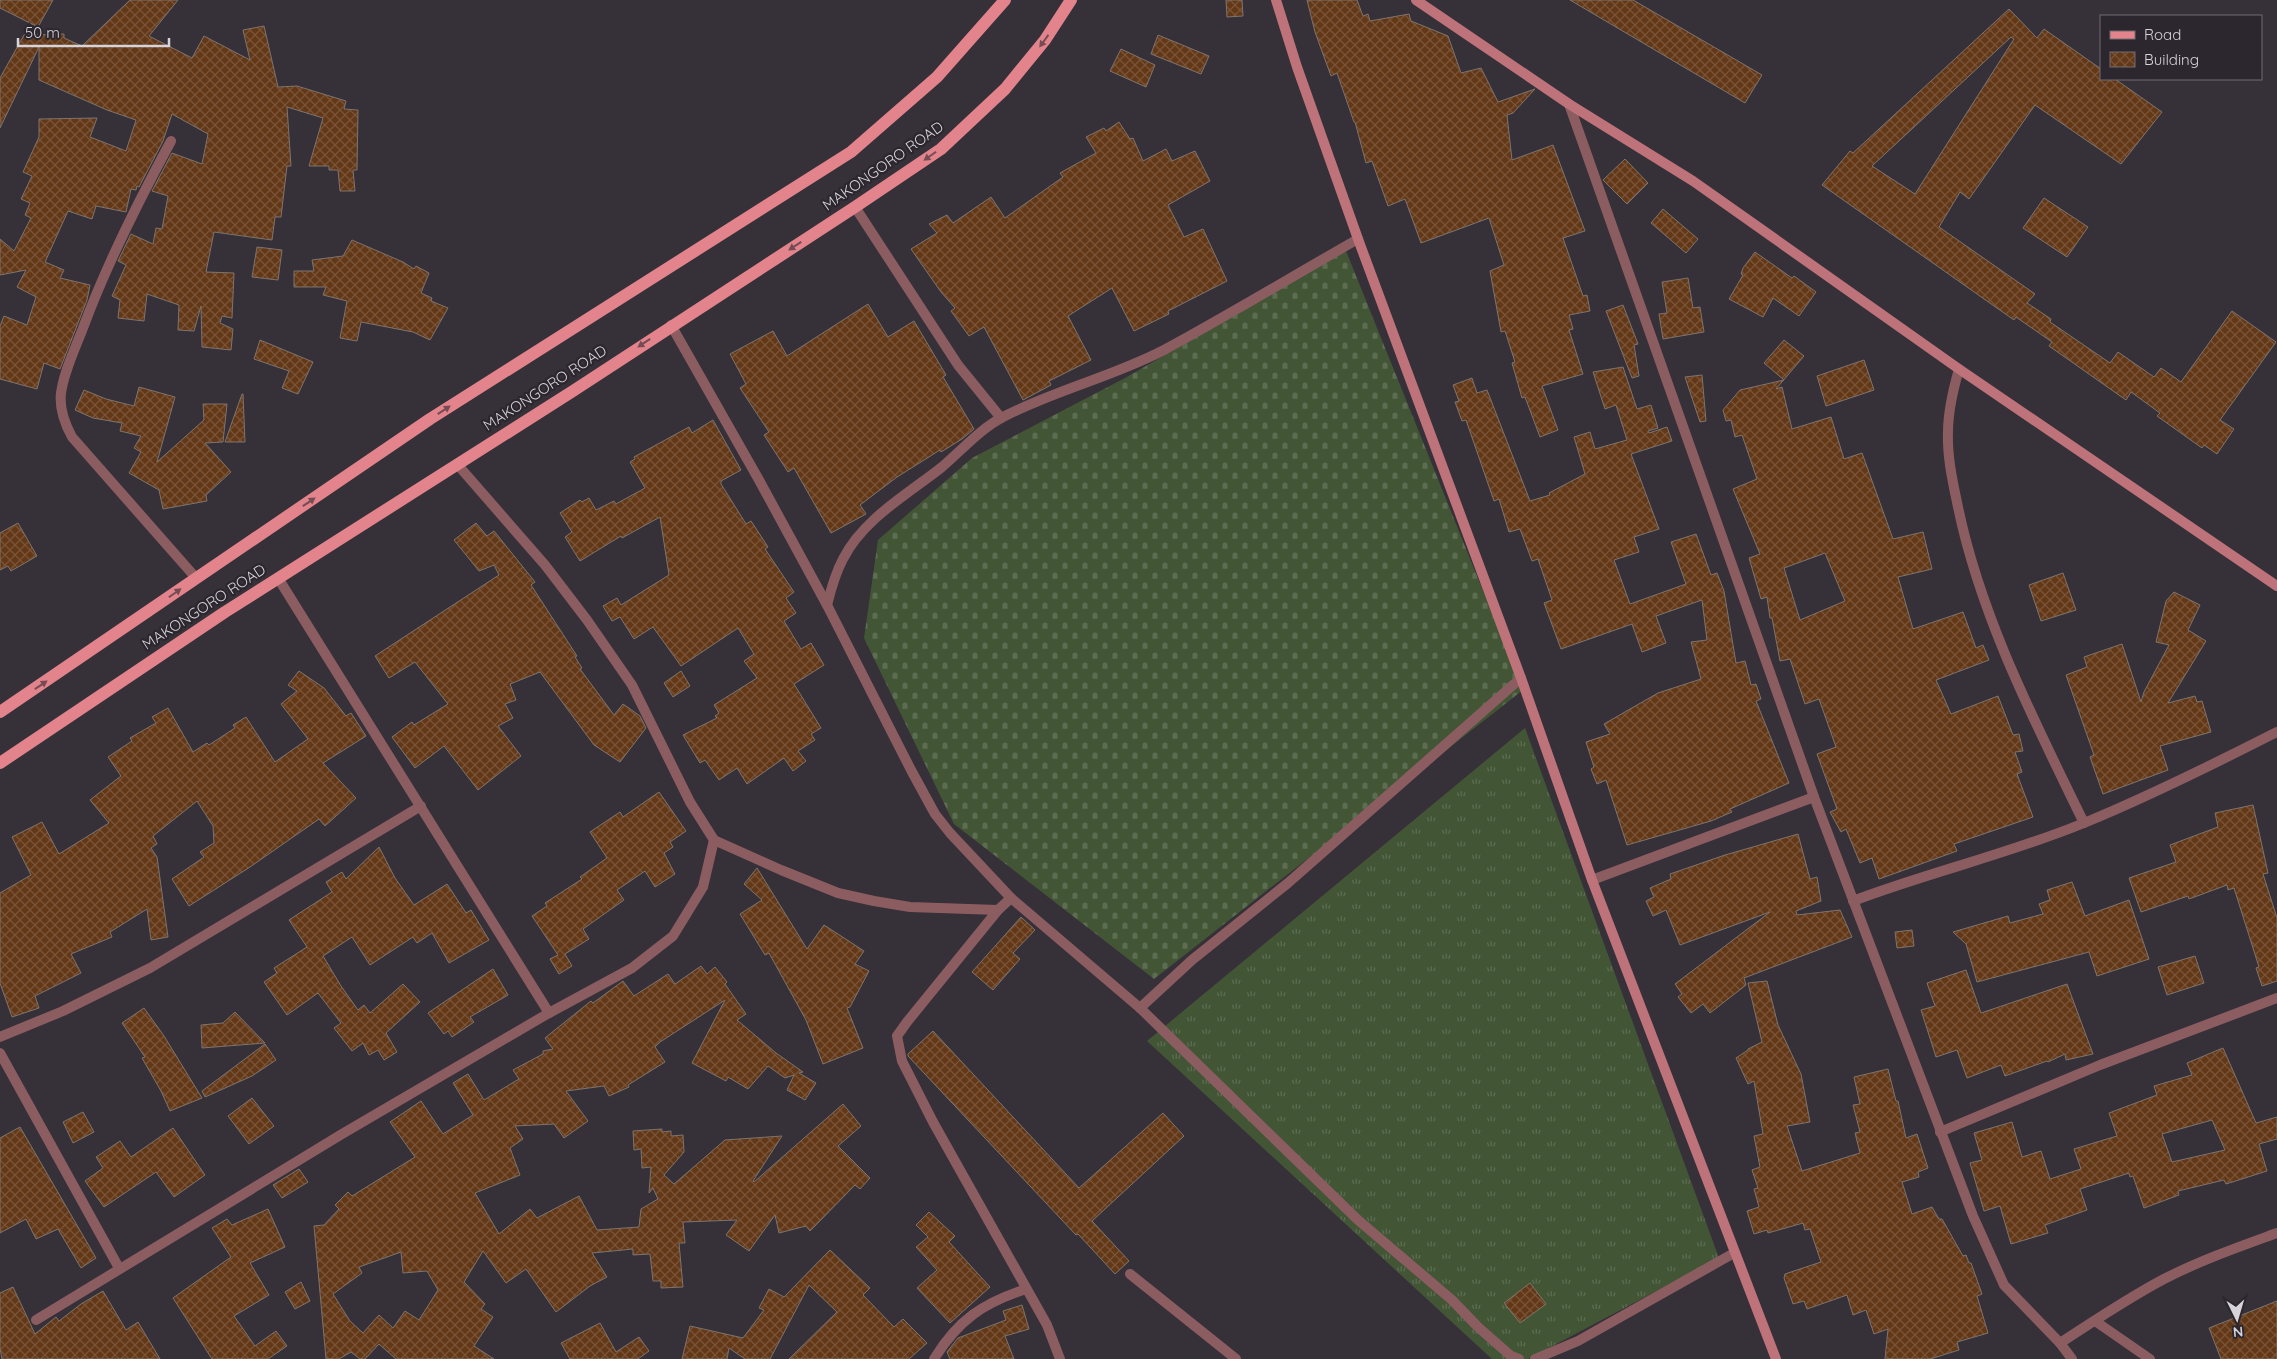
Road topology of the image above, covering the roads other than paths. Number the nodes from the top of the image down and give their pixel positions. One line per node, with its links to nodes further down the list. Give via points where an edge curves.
1 (1005, 0): 13 (main road, MAKONGORO ROAD, one-way to 1, via 430,420 851,152 937,77)
2 (1071, 0): 7 (main road, MAKONGORO ROAD, one-way to 7, via 1045,40 1005,89 941,149)
3 (1276, 0): 8 (street)
4 (1416, 0): 5 (street)
5 (1569, 104): 10 (street, via 1693,181); 21 (street)
6 (171, 141): 13 (street, via 97,288 61,395 63,421 72,437)
7 (855, 207): 9 (main road, MAKONGORO ROAD, one-way to 9); 11 (street, via 958,366)
8 (1358, 239): 11 (street, via 1164,350 1123,370); 17 (street)
9 (671, 325): 12 (main road, MAKONGORO ROAD, one-way to 12); 16 (street)
10 (1959, 369): 15 (street); 23 (street, via 1950,398 1948,433 1953,484 1964,537 2000,640)
11 (1001, 418): 16 (street, via 882,513 862,533 844,557)
12 (458, 464): 14 (main road, MAKONGORO ROAD); 24 (street, via 545,565 632,685 690,802)
13 (196, 578): 18 (main road, MAKONGORO ROAD, one-way to 13)
14 (278, 578): 20 (main road, MAKONGORO ROAD); 22 (street)
15 (2277, 586)
16 (827, 605): 26 (street, via 935,814)
17 (1521, 678): 25 (street); 30 (street)
18 (0, 712)
19 (2277, 732): 23 (street)
20 (0, 763)
21 (1814, 798): 25 (street); 27 (street)
22 (420, 806): 31 (street); 32 (street, via 150,968 63,1011)
23 (2084, 823): 27 (street)
24 (714, 840): 28 (street, via 781,870 874,902 910,907); 31 (street, via 703,887 673,936 632,968)
25 (1592, 880): 36 (street)
26 (1010, 898): 28 (street); 30 (street)
27 (1853, 901): 34 (street)
28 (998, 910): 39 (street, via 902,1028 897,1041 902,1060 933,1122)
29 (2277, 998): 34 (street, via 2100,1065)
30 (1140, 1008): 46 (street, via 1358,1220 1452,1300 1511,1356)
31 (549, 1013): 37 (street)
32 (0, 1037)
33 (0, 1053): 37 (street)
34 (1940, 1132): 42 (street, via 2004,1285)
35 (2277, 1233): 41 (street, via 2204,1260)
36 (1734, 1253): 47 (street, via 1578,1341); 48 (street)
37 (119, 1268): 40 (street)
38 (1130, 1274): 45 (street)
39 (1026, 1288): 43 (street, via 976,1311 949,1336); 44 (street, via 1047,1325)
40 (36, 1320)
41 (2095, 1321): 42 (street); 50 (street)
42 (2060, 1343): 49 (street)
43 (934, 1359)
44 (1060, 1359)
45 (1236, 1359)
46 (1519, 1359)
47 (1535, 1359)
48 (1776, 1359)
49 (2072, 1359)
50 (2150, 1359)

